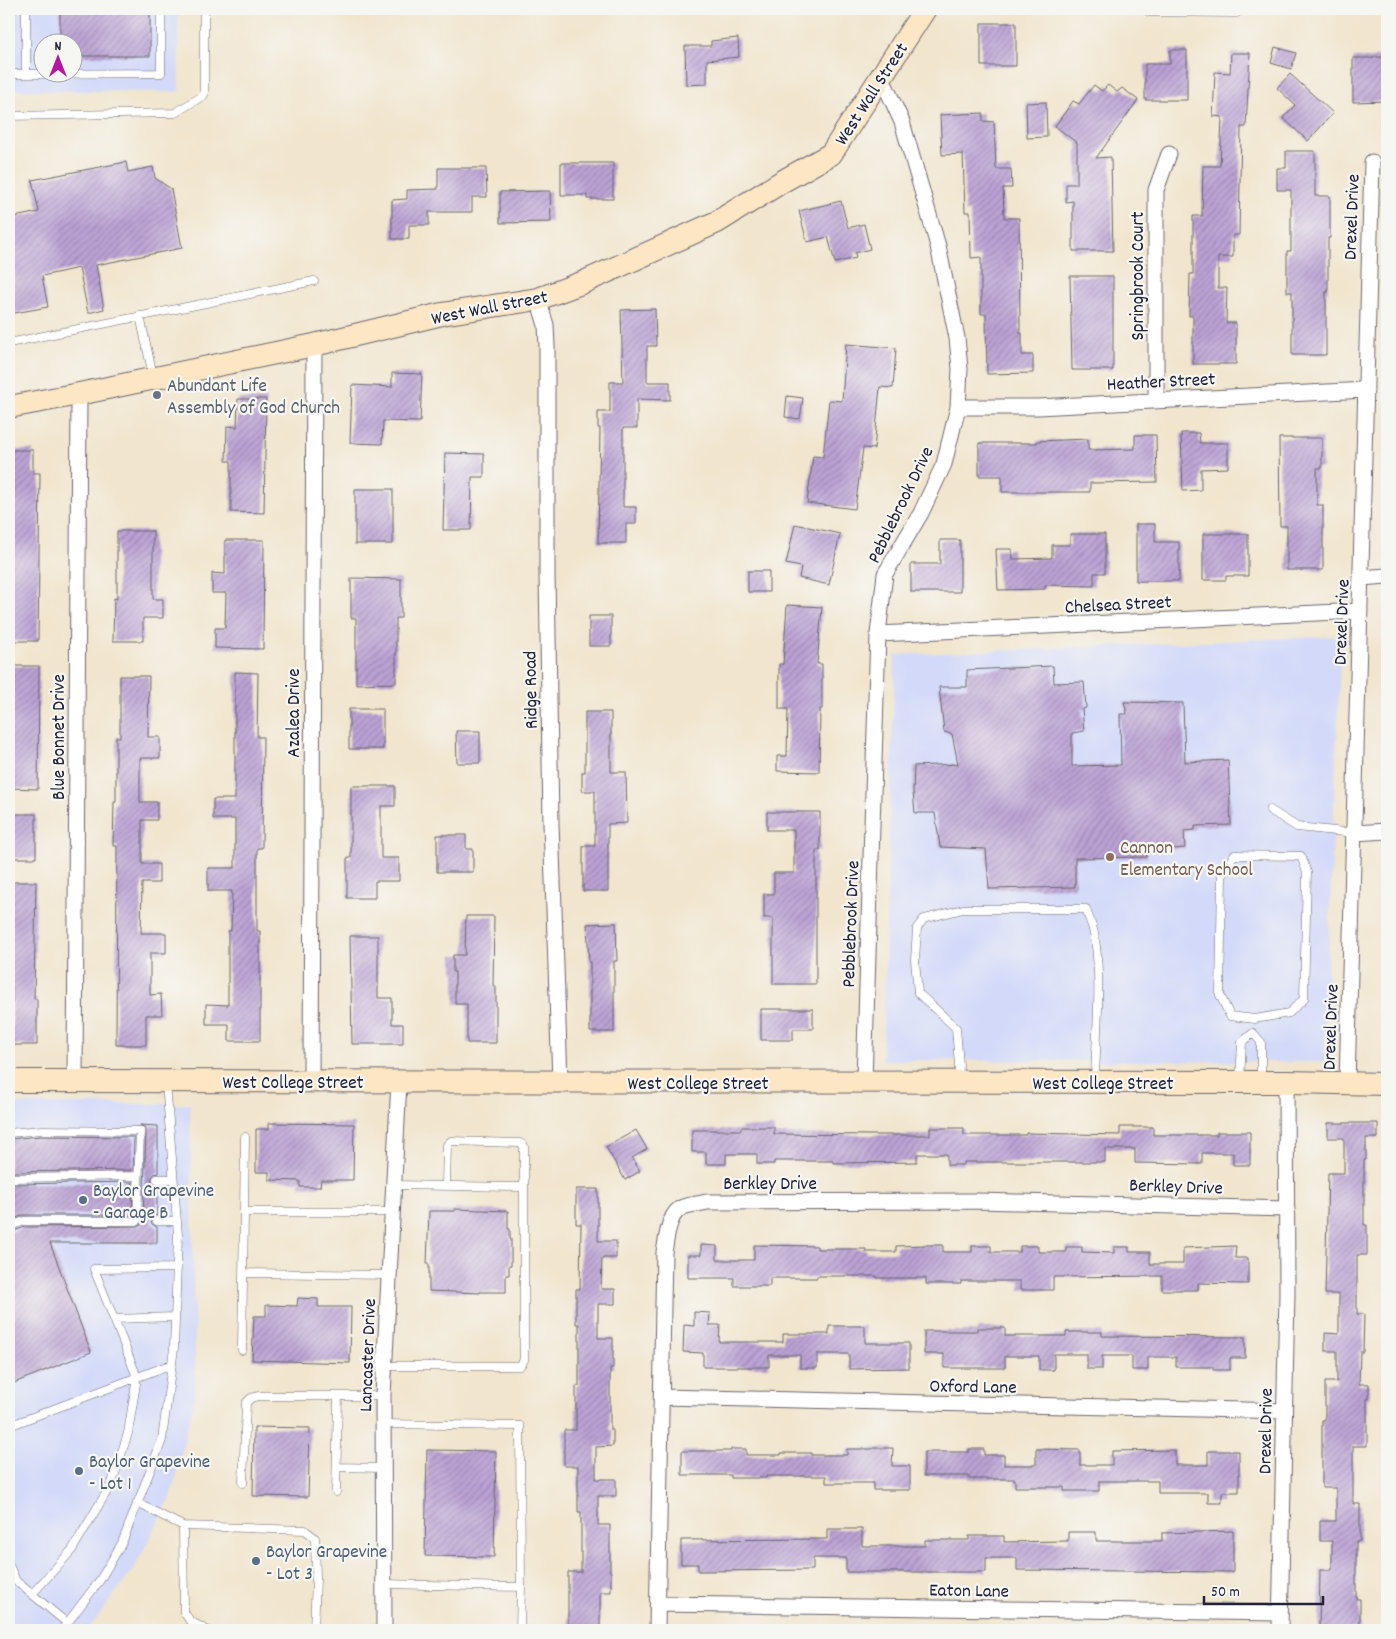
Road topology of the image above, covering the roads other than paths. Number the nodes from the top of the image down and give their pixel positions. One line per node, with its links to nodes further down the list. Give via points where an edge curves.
1 (26, 9): 8 (lane)
2 (161, 9): 8 (lane, via 161,73)
3 (204, 9): 10 (lane, via 204,95 175,113)
4 (925, 9): 9 (street, West Wall Street)
5 (1149, 9): 6 (lane, via 1149,12 1237,12)
6 (1239, 9)
7 (9, 74): 8 (lane)
8 (26, 74)
9 (881, 76): 14 (street, West Wall Street, via 831,154 717,222 584,282); 23 (street, Pebblebrook Drive, via 902,122 938,246 957,338 960,369)
10 (9, 116)
11 (1169, 154): 21 (street, Springbrook Court, via 1156,190)
12 (1372, 162): 19 (street, Drexel Drive)
13 (314, 281): 15 (lane)
14 (538, 299): 17 (street, West Wall Street, via 442,314); 38 (street, Ridge Road, via 546,326 547,346 551,823)
15 (140, 316): 16 (lane); 18 (lane)
16 (9, 343)
17 (314, 345): 18 (street, West Wall Street); 36 (street, Azalea Drive)
18 (153, 379): 20 (street, West Wall Street)
19 (1366, 390): 21 (street, Heather Street); 25 (street, Drexel Drive)
20 (79, 394): 22 (street, West Wall Street); 34 (street, Blue Bonnet Drive)
21 (1156, 400): 23 (street, Heather Street, via 1038,407)
22 (9, 407)
23 (958, 407): 27 (street, Pebblebrook Drive, via 944,464 921,513 885,574)
24 (1387, 576): 25 (street)
25 (1361, 578): 26 (street, Drexel Drive)
26 (1360, 611): 27 (street, Chelsea Street); 30 (street, Drexel Drive)
27 (878, 634): 39 (street, Pebblebrook Drive)
28 (1270, 810): 30 (lane, via 1297,827)
29 (1387, 831): 30 (street)
30 (1354, 834): 44 (street, Drexel Drive)
31 (1255, 1019): 31 (lane, via 1289,1013 1304,999 1307,872 1301,856 1234,855 1222,875 1220,996 1230,1016); 32 (lane)
32 (1253, 1032): 42 (lane, via 1261,1042); 42 (lane, via 1242,1042)
33 (9, 1081): 34 (street, West College Street)
34 (74, 1081): 35 (street, West College Street)
35 (166, 1081): 36 (street, West College Street); 50 (lane)
36 (311, 1081): 37 (street, West College Street)
37 (399, 1081): 38 (street, West College Street); 52 (street, Lancaster Drive)
38 (560, 1081): 39 (street, West College Street)
39 (864, 1082): 40 (street, West College Street)
40 (958, 1082): 41 (street, West College Street); 41 (lane, via 956,1028 918,993 915,960 917,928 924,919 963,909 1086,909 1095,937 1097,959)
41 (1095, 1082): 42 (street, West College Street)
42 (1250, 1082): 43 (street, West College Street)
43 (1286, 1082): 44 (street, West College Street); 55 (street, Drexel Drive)
44 (1348, 1083): 45 (street, West College Street)
45 (1387, 1084)
46 (9, 1132): 48 (lane, via 140,1131)
47 (245, 1137): 56 (lane)
48 (138, 1176): 51 (lane); 60 (lane, via 137,1221 24,1221)
49 (158, 1179): 50 (lane)
50 (173, 1179): 59 (lane)
51 (9, 1180)
52 (393, 1185): 53 (lane); 57 (street, Lancaster Drive)
53 (446, 1185): 54 (lane); 54 (lane, via 447,1145 452,1141 520,1143 524,1146)
54 (524, 1187): 68 (lane, via 524,1360 520,1366)
55 (1287, 1208): 72 (street, Berkley Drive, via 978,1201 707,1202 683,1207 668,1229 664,1252); 73 (street, Drexel Drive)
56 (244, 1212): 57 (lane); 62 (lane)
57 (392, 1212): 63 (street, Lancaster Drive)
58 (157, 1221): 59 (lane)
59 (177, 1221): 61 (lane)
60 (9, 1227)
61 (177, 1268): 64 (lane); 65 (lane, via 94,1269)
62 (243, 1273): 63 (lane); 66 (lane)
63 (389, 1275): 68 (street, Lancaster Drive)
64 (175, 1317): 65 (lane); 67 (lane)
65 (114, 1319): 69 (lane)
66 (242, 1350)
67 (172, 1364): 69 (lane); 80 (lane, via 162,1440)
68 (384, 1366): 71 (street, Lancaster Drive)
69 (137, 1377): 75 (lane); 85 (lane, via 128,1434 112,1483 72,1550)
70 (338, 1396): 71 (lane); 76 (lane); 78 (lane, via 251,1398 246,1403)
71 (383, 1396): 74 (street, Lancaster Drive)
72 (662, 1397): 73 (street, Oxford Lane); 86 (street, Berkley Drive)
73 (1284, 1411): 87 (street, Drexel Drive)
74 (383, 1424): 77 (street, Lancaster Drive); 84 (lane, via 520,1426)
75 (9, 1426)
76 (337, 1467): 77 (lane); 79 (lane)
77 (384, 1468): 83 (street, Lancaster Drive)
78 (243, 1483)
79 (336, 1492)
80 (137, 1503): 81 (lane); 88 (lane, via 122,1543)
81 (183, 1526): 90 (lane, via 184,1612 190,1621); 91 (lane, via 305,1530 315,1538)
82 (9, 1565): 85 (lane, via 16,1581)
83 (384, 1584): 84 (lane); 92 (street, Lancaster Drive)
84 (521, 1587): 93 (lane)
85 (32, 1594): 88 (lane)
86 (658, 1604): 87 (street, Eaton Lane); 94 (street, Berkley Drive)
87 (1280, 1614): 95 (street, Drexel Drive)
88 (67, 1623): 89 (lane)
89 (62, 1630)
90 (207, 1630)
91 (314, 1630)
92 (384, 1630)
93 (520, 1630)
94 (657, 1630)
95 (1280, 1630)

